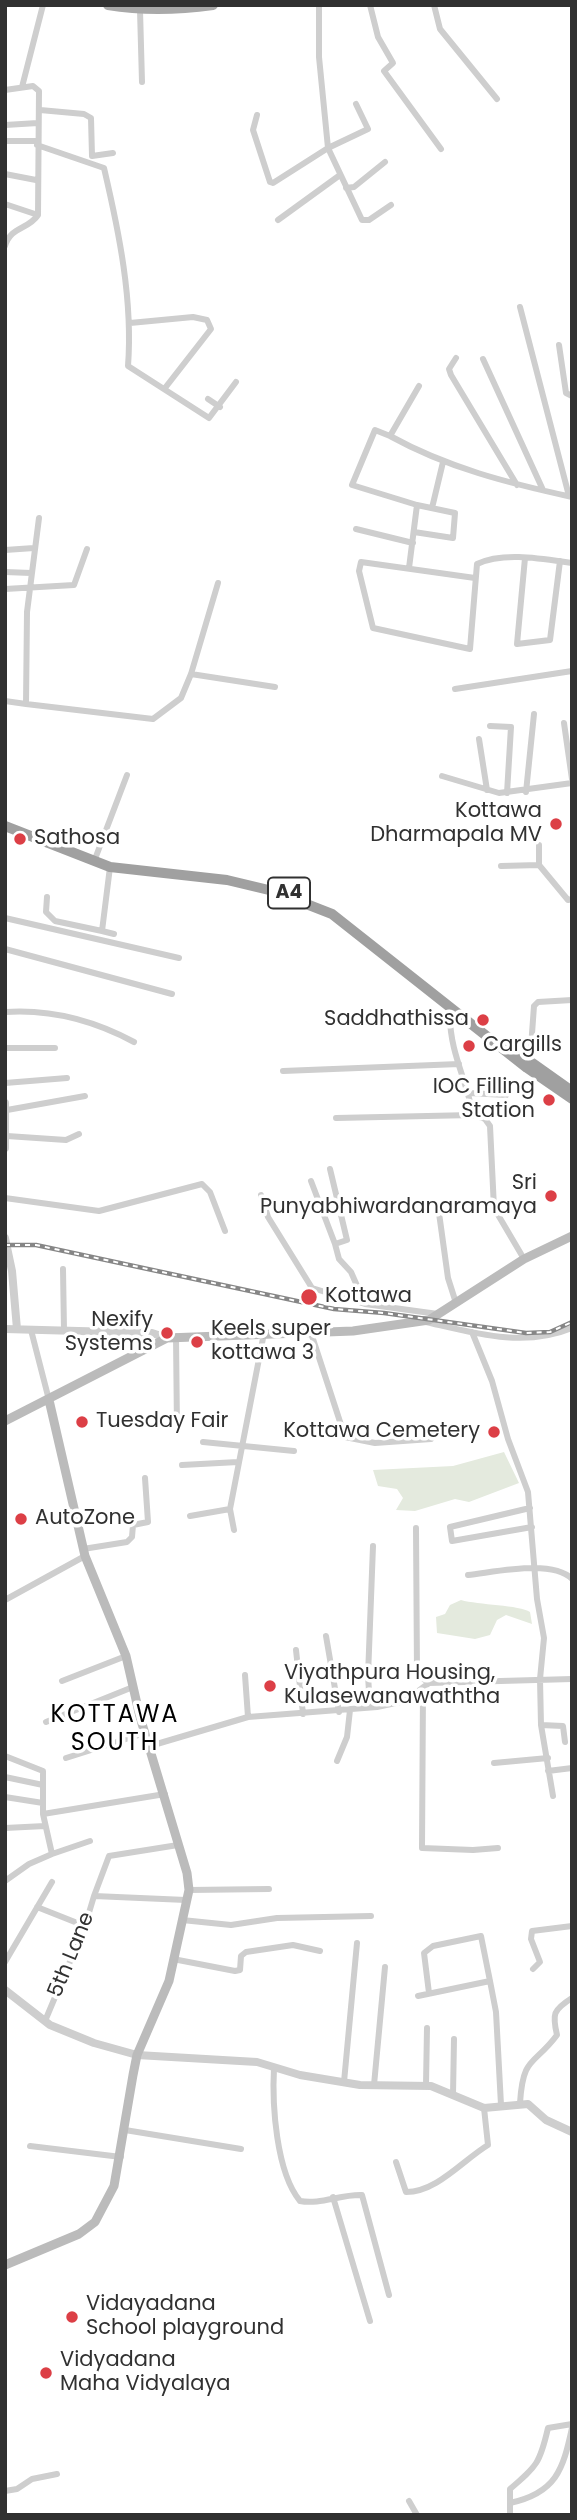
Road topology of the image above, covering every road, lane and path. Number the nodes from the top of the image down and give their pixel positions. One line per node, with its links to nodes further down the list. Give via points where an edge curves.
1 (43, 5): 9 (street)
2 (108, 5): 7 (main road)
3 (213, 5): 7 (main road)
4 (319, 5): 19 (street)
5 (370, 5): 20 (street, via 378,37 393,63 384,71)
6 (434, 5): 11 (street, via 440,29)
7 (138, 10): 8 (street)
8 (140, 80)
9 (22, 87): 10 (street); 13 (street, via 39,91)
10 (5, 90)
11 (498, 99)
12 (356, 104): 19 (street, via 368,129)
13 (40, 110): 15 (street); 21 (street, via 84,114 90,118 92,156)
14 (257, 115): 19 (street, via 253,130 270,182 279,181)
15 (38, 123): 16 (street); 18 (street)
16 (5, 125)
17 (5, 141): 18 (street)
18 (37, 143): 25 (street); 33 (street, via 104,168)
19 (328, 148): 24 (street)
20 (441, 149)
21 (113, 153)
22 (385, 162): 26 (street, via 354,187)
23 (5, 174): 25 (street)
24 (340, 175): 26 (street); 30 (street)
25 (36, 180): 29 (street)
26 (346, 188): 28 (street, via 362,220)
27 (5, 204): 29 (street)
28 (391, 205)
29 (38, 215): 31 (street, via 14,230)
30 (278, 220)
31 (5, 246)
32 (520, 307): 47 (street)
33 (130, 323): 39 (street, via 128,366); 39 (street, via 193,317 206,320 211,329)
34 (559, 345): 40 (street, via 566,393)
35 (456, 358): 45 (street, via 449,369 451,375)
36 (483, 359): 46 (street)
37 (236, 382): 42 (street)
38 (419, 386): 43 (street)
39 (165, 388): 42 (street, via 205,417)
40 (572, 396)
41 (208, 399): 42 (street)
42 (220, 407)
43 (390, 436): 44 (street); 48 (street, via 375,430 352,485)
44 (443, 462): 45 (street); 49 (street)
45 (517, 485): 46 (street)
46 (543, 490): 47 (street)
47 (570, 497)
48 (417, 505): 49 (street); 52 (street)
49 (432, 508): 52 (street, via 455,513 453,538)
50 (39, 518): 54 (street)
51 (356, 529): 53 (street)
52 (414, 532): 53 (street)
53 (413, 543): 60 (street)
54 (34, 548): 56 (street); 62 (street)
55 (87, 549): 65 (street, via 74,585)
56 (5, 550)
57 (525, 558): 58 (street); 58 (street, via 517,643 550,639); 63 (street, via 486,559 477,564)
58 (560, 561): 59 (street)
59 (572, 563)
60 (409, 568): 63 (street); 63 (street, via 361,562 359,571 373,628 470,649)
61 (5, 572): 62 (street)
62 (31, 573): 65 (street)
63 (475, 578)
64 (218, 583): 68 (street)
65 (29, 588): 66 (street); 72 (street)
66 (5, 589)
67 (572, 671): 70 (street)
68 (191, 674): 69 (street); 72 (street, via 181,698 153,719)
69 (275, 687)
70 (455, 689)
71 (5, 701): 72 (street)
72 (26, 704)
73 (534, 713): 81 (street)
74 (564, 723): 79 (street)
75 (490, 726): 82 (street, via 511,727)
76 (479, 739): 80 (street)
77 (127, 775): 85 (street)
78 (442, 776): 80 (street)
79 (572, 781): 81 (street)
80 (487, 790): 82 (street)
81 (526, 792): 82 (street)
82 (507, 793)
83 (5, 824): 85 (highway, A4); 88 (highway, A4)
84 (539, 845): 86 (street)
85 (95, 859): 89 (highway, A4)
86 (539, 865): 87 (street); 91 (street, via 568,900)
87 (501, 866)
88 (110, 867): 89 (highway, A4); 93 (street)
89 (228, 878): 100 (highway, A4, via 332,914); 104 (highway, A4, via 274,887 340,915)
90 (47, 897): 93 (street, via 46,912 55,921)
91 (572, 899)
92 (5, 918): 96 (street)
93 (102, 931): 94 (street)
94 (114, 934)
95 (5, 949): 97 (street)
96 (179, 958)
97 (172, 994)
98 (572, 1000): 104 (street, via 534,1006)
99 (5, 1012): 101 (street, via 41,1012 94,1023)
100 (456, 1012): 105 (street, via 450,1017 450,1038); 113 (highway, A4)
101 (134, 1042)
102 (5, 1048): 103 (street)
103 (54, 1048)
104 (530, 1061): 109 (highway, A4)
105 (458, 1064): 106 (street); 110 (street)
106 (283, 1071)
107 (67, 1078): 108 (street)
108 (5, 1083)
109 (572, 1091)
110 (469, 1093): 111 (street); 115 (street)
111 (506, 1095)
112 (85, 1096): 114 (street)
113 (572, 1099)
114 (6, 1106): 117 (street)
115 (473, 1115): 116 (street); 129 (street, via 485,1119 489,1126 494,1208)
116 (336, 1118)
117 (7, 1130): 118 (street, via 66,1140); 119 (street)
118 (79, 1134)
119 (5, 1148)
120 (330, 1169): 128 (street, via 348,1240)
121 (312, 1181): 128 (street)
122 (261, 1195): 132 (street, via 268,1217 312,1288)
123 (5, 1198): 125 (street, via 99,1211 202,1184 210,1192)
124 (439, 1213): 131 (street)
125 (225, 1231)
126 (572, 1236): 129 (main road)
127 (5, 1238): 137 (street)
128 (335, 1244): 132 (street)
129 (524, 1259): 131 (main road)
130 (63, 1269): 139 (street)
131 (456, 1303): 133 (main road)
132 (365, 1304): 133 (street)
133 (438, 1314): 134 (main road)
134 (423, 1321): 140 (street); 141 (main road)
135 (572, 1328): 140 (street, via 529,1338)
136 (5, 1329): 137 (street)
137 (17, 1329): 138 (street)
138 (31, 1330): 139 (street); 144 (street)
139 (64, 1330): 143 (street)
140 (472, 1332): 154 (street, via 492,1381)
141 (311, 1333): 142 (main road); 147 (street, via 345,1437 375,1443)
142 (264, 1334): 143 (main road); 149 (street)
143 (171, 1337): 144 (main road); 146 (street)
144 (49, 1400): 145 (main road); 161 (main road)
145 (5, 1421)
146 (177, 1430)
147 (431, 1439)
148 (203, 1442): 149 (street)
149 (242, 1444): 150 (street); 151 (street)
150 (293, 1451)
151 (238, 1462): 152 (street); 155 (street)
152 (182, 1465)
153 (145, 1478): 161 (street, via 148,1522 133,1525 127,1542)
154 (530, 1508): 157 (street); 157 (street, via 450,1527 452,1541)
155 (230, 1509): 156 (street); 159 (street)
156 (190, 1516)
157 (532, 1527): 162 (street)
158 (416, 1528): 173 (street, via 417,1674)
159 (234, 1530)
160 (373, 1546): 176 (street)
161 (84, 1553): 165 (street); 168 (main road)
162 (536, 1569): 163 (street); 164 (street, via 562,1570); 170 (street, via 544,1638)
163 (468, 1575)
164 (572, 1579)
165 (5, 1600)
166 (326, 1636): 178 (street)
167 (296, 1650): 179 (street)
168 (126, 1656): 172 (street); 174 (main road)
169 (245, 1675): 180 (street)
170 (540, 1679): 171 (street); 173 (street); 182 (street)
171 (572, 1679)
172 (62, 1681)
173 (429, 1683): 175 (street)
174 (133, 1687): 181 (street); 183 (main road)
175 (423, 1689): 176 (street, via 405,1701); 204 (street, via 422,1848)
176 (370, 1706): 177 (street)
177 (350, 1710): 178 (street); 189 (street, via 347,1737)
178 (339, 1712): 179 (street)
179 (303, 1714): 180 (street)
180 (248, 1717): 185 (street)
181 (46, 1722)
182 (541, 1725): 184 (street, via 563,1726); 188 (street)
183 (145, 1733): 185 (main road); 187 (street)
184 (565, 1742)
185 (150, 1746): 195 (main road)
186 (5, 1756): 194 (street, via 43,1771)
187 (66, 1758)
188 (548, 1758): 190 (street); 192 (street)
189 (337, 1761)
190 (494, 1763)
191 (572, 1769): 192 (street)
192 (548, 1771): 196 (street)
193 (5, 1776): 194 (street)
194 (43, 1785): 198 (street)
195 (165, 1794): 199 (street); 203 (main road)
196 (553, 1796)
197 (5, 1797): 198 (street)
198 (43, 1803): 199 (street)
199 (43, 1814): 200 (street)
200 (45, 1826): 201 (street); 205 (street)
201 (5, 1828)
202 (90, 1841): 205 (street)
203 (178, 1845): 209 (main road, via 187,1873); 210 (street, via 109,1856)
204 (499, 1848)
205 (52, 1854): 206 (street)
206 (5, 1881)
207 (52, 1882): 211 (street)
208 (270, 1889): 209 (street, 5th Lane)
209 (187, 1895): 210 (street, 5th Lane); 213 (main road)
210 (94, 1896): 214 (street, 5th Lane)
211 (37, 1907): 214 (street); 219 (street)
212 (371, 1916): 213 (street, via 277,1918 231,1925)
213 (182, 1920): 218 (main road)
214 (85, 1926): 227 (street, 5th Lane)
215 (572, 1926): 221 (street, via 531,1931 540,1962)
216 (357, 1943): 232 (street)
217 (320, 1951): 218 (street, via 293,1945 246,1952 240,1970)
218 (173, 1959): 230 (main road, via 169,1980)
219 (5, 1962)
220 (385, 1967): 233 (street)
221 (533, 1969)
222 (490, 1981): 224 (street); 224 (street, via 481,1936 433,1946 424,1953); 237 (street)
223 (5, 1990): 227 (street)
224 (429, 1993): 225 (street)
225 (418, 1996)
226 (572, 1998): 236 (street, via 552,2015 557,2035 523,2074)
227 (45, 2021): 230 (street, via 94,2043)
228 (427, 2028): 234 (street)
229 (454, 2039): 235 (street)
230 (137, 2055): 231 (street, via 233,2059); 239 (main road)
231 (274, 2068): 232 (street); 245 (street, via 273,2114 293,2193 310,2203)
232 (344, 2082): 233 (street)
233 (374, 2085): 234 (street)
234 (426, 2085): 235 (street)
235 (453, 2095): 238 (street)
236 (520, 2103): 237 (street); 240 (street)
237 (501, 2105): 238 (street)
238 (484, 2108): 244 (street, via 488,2145 443,2178 406,2192)
239 (125, 2130): 242 (street); 243 (main road)
240 (572, 2132)
241 (30, 2146): 243 (street)
242 (241, 2149)
243 (121, 2157): 246 (main road, via 114,2186 95,2222 79,2234)
244 (396, 2162)
245 (333, 2197): 247 (street, via 353,2194 365,2199); 248 (street)
246 (5, 2265)
247 (389, 2295)
248 (370, 2321)
249 (572, 2426): 253 (street, via 564,2466 545,2491); 253 (street, via 548,2428 542,2454 533,2471 510,2489)
250 (57, 2474): 251 (street)
251 (5, 2491)
252 (409, 2501): 254 (street)
253 (510, 2503): 255 (street)
254 (417, 2515)
255 (510, 2515)

